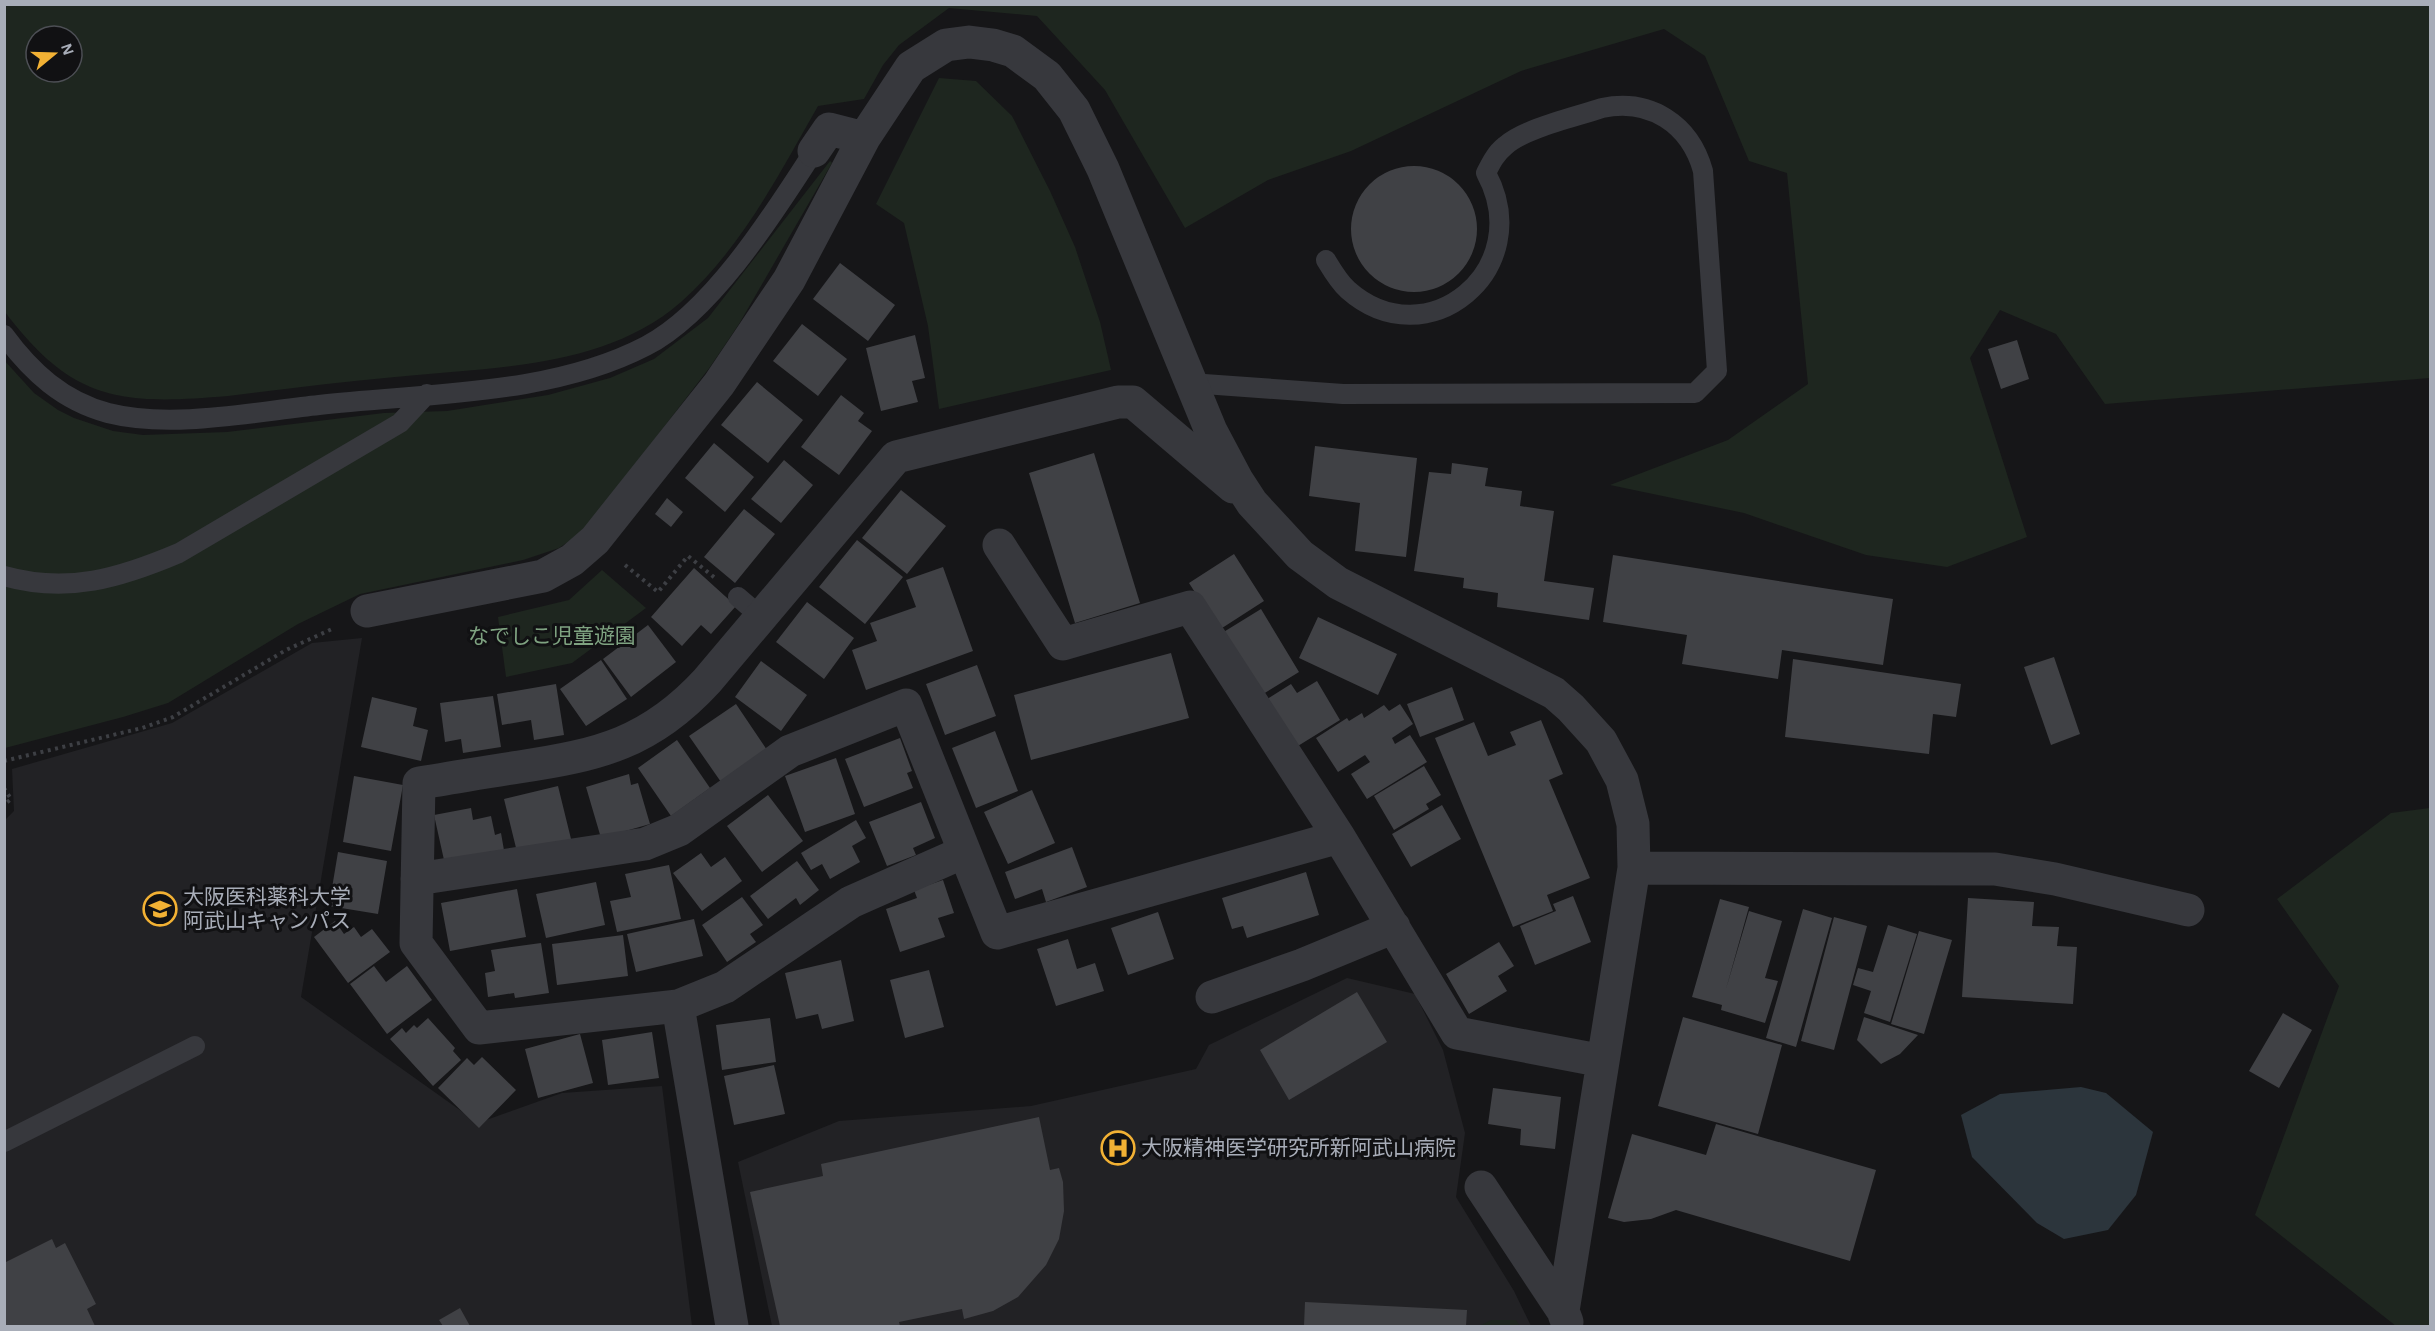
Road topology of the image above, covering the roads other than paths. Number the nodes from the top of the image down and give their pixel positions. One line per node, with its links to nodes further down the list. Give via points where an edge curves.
1 (864, 138): 2 (street, via 829,129); 5 (street, via 911,67 946,45 969,42 1013,51 1047,76 1074,110 1103,169); 10 (street, via 789,280 602,546 543,576)
2 (814, 151): 6 (lane, via 762,227 696,310 648,345 605,363 555,377)
3 (1326, 260): 5 (lane, via 1346,289 1376,307 1411,314 1445,307 1474,287 1494,258 1501,223 1486,173 1505,146 1519,136 1602,108 1642,107 1677,125 1700,158 1717,371 1695,393 1343,394)
4 (4, 335): 6 (lane, via 34,371 69,399 121,416 148,420 227,416)
5 (1190, 383): 7 (street, via 1223,456)
6 (427, 394): 9 (lane, via 400,423 179,553 106,580 65,585)
7 (1252, 503): 13 (street, via 1300,555 1338,583 1554,693 1571,708 1601,741 1622,780 1633,824); 14 (street, via 1133,402 1118,402 896,457 750,607 696,693 671,715 629,741 583,757 418,783)
8 (999, 545): 11 (street, via 1063,644 1190,607)
9 (4, 576)
10 (367, 611)
11 (1339, 837): 12 (street, via 997,933); 16 (street)
12 (964, 852): 14 (street, via 906,705 790,751 662,838); 18 (street, via 850,902 725,987)
13 (1634, 868): 15 (street, via 1995,869); 20 (street)
14 (417, 879): 18 (street, via 416,943 479,1028)
15 (2188, 910)
16 (1394, 927): 17 (street); 20 (street, via 1457,1033)
17 (1212, 997)
18 (678, 1006): 24 (street)
19 (195, 1046): 21 (lane)
20 (1603, 1061): 23 (street)
21 (4, 1142)
22 (1481, 1187): 23 (street)
23 (1566, 1319)
24 (732, 1326)

